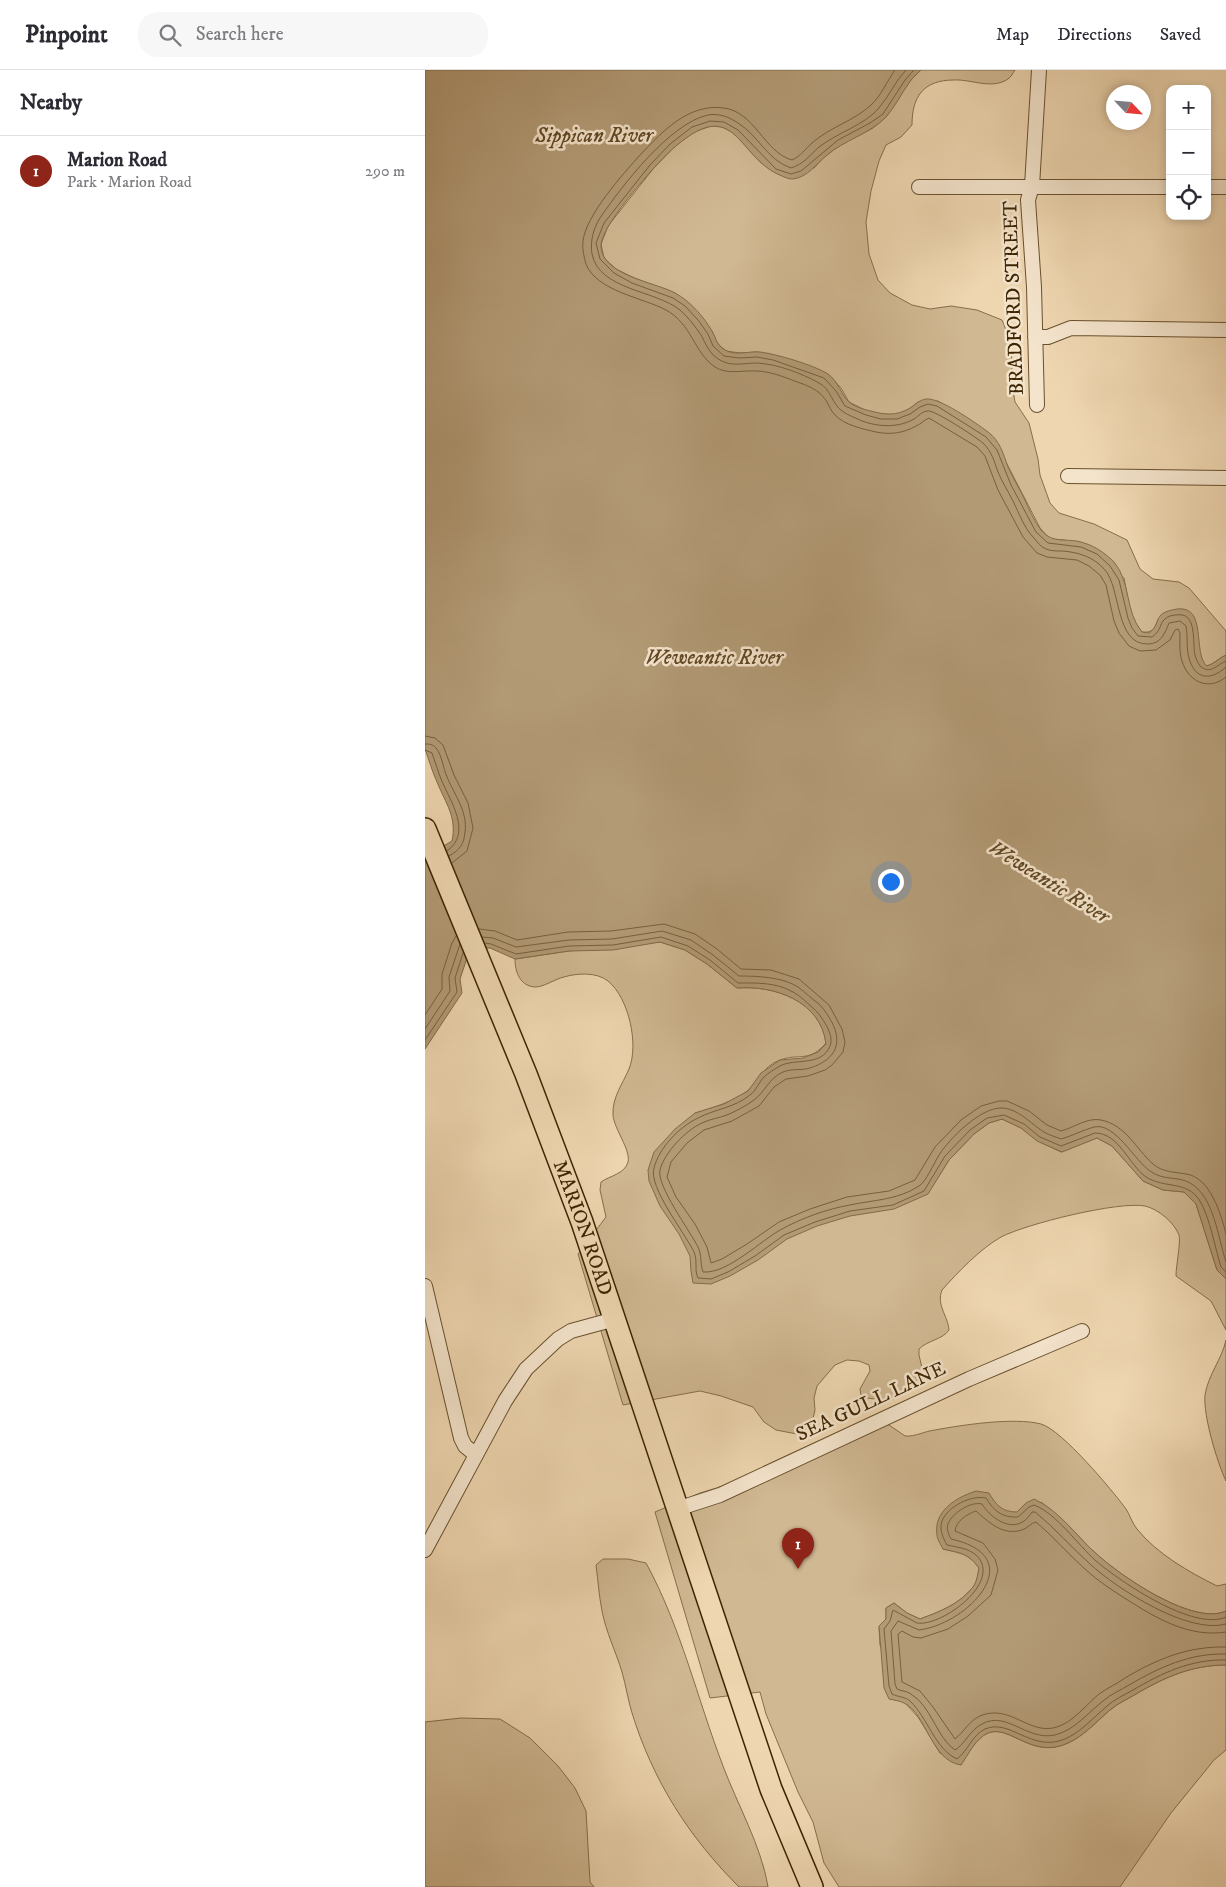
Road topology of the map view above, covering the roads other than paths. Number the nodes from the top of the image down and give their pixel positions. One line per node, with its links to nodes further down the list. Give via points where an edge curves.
1 (1039, 70): 2 (street, BRADFORD STREET)
2 (1032, 186): 3 (street); 5 (street); 8 (street, BRADFORD STREET, via 1028,200)
3 (1166, 186)
4 (1211, 186): 6 (street)
5 (919, 187)
6 (1226, 187)
7 (1226, 330): 8 (street, via 1071,328 1048,337)
8 (1035, 337): 9 (street, BRADFORD STREET)
9 (1037, 405)
10 (1068, 476): 11 (street)
11 (1226, 478)
12 (429, 838): 14 (main road, MARION ROAD, via 556,1153)
13 (425, 1286): 16 (street, via 461,1438)
14 (615, 1319): 16 (street, via 571,1331 542,1353 515,1385); 17 (main road, MARION ROAD)
15 (1082, 1331): 17 (street, SEA GULL LANE, via 960,1383 720,1495)
16 (476, 1455): 18 (street)
17 (677, 1508): 19 (main road, MARION ROAD, via 771,1788)
18 (425, 1550)
19 (812, 1887)

